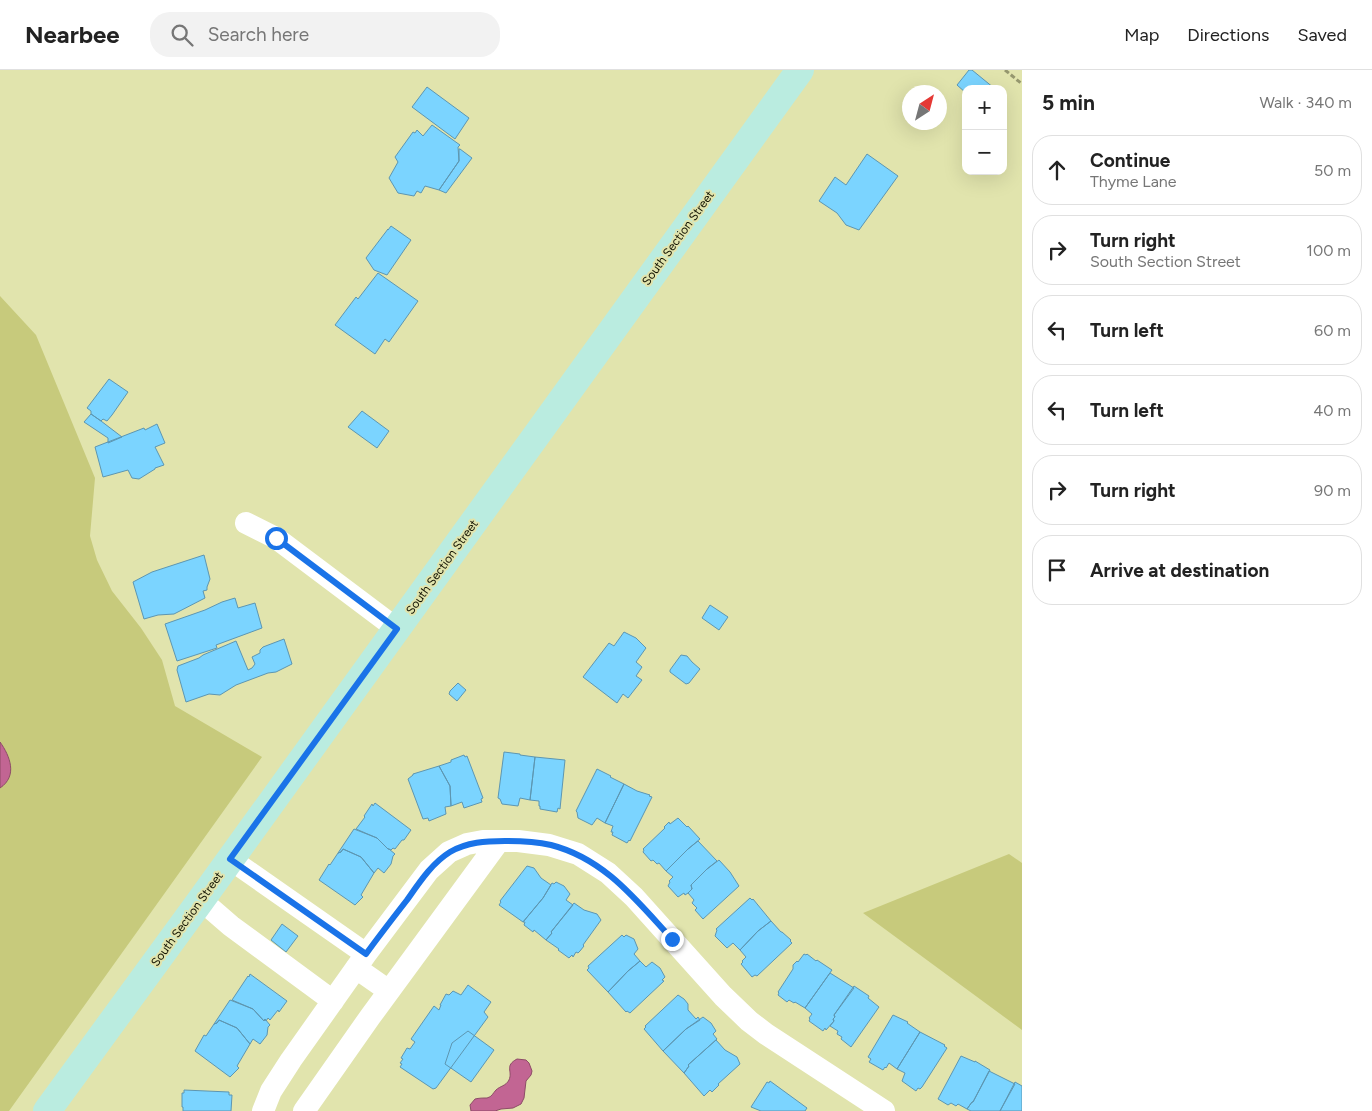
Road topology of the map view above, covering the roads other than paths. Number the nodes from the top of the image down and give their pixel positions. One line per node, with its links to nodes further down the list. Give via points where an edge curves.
1 (800, 70): 3 (street, South Section Street)
2 (246, 523): 3 (street, via 276,538)
3 (397, 629): 5 (street, South Section Street)
4 (499, 841): 7 (street, via 467,844 450,852 429,870); 8 (street); 10 (street, via 550,845 578,854 608,873 749,1021)
5 (230, 859): 6 (street, South Section Street); 7 (street)
6 (201, 900): 9 (street); 11 (street, South Section Street)
7 (361, 961): 8 (street); 9 (street)
8 (389, 991): 13 (street)
9 (333, 1001): 12 (street, via 286,1067)
10 (855, 1104): 14 (street)
11 (47, 1111)
12 (263, 1111)
13 (304, 1111)
14 (884, 1111)

